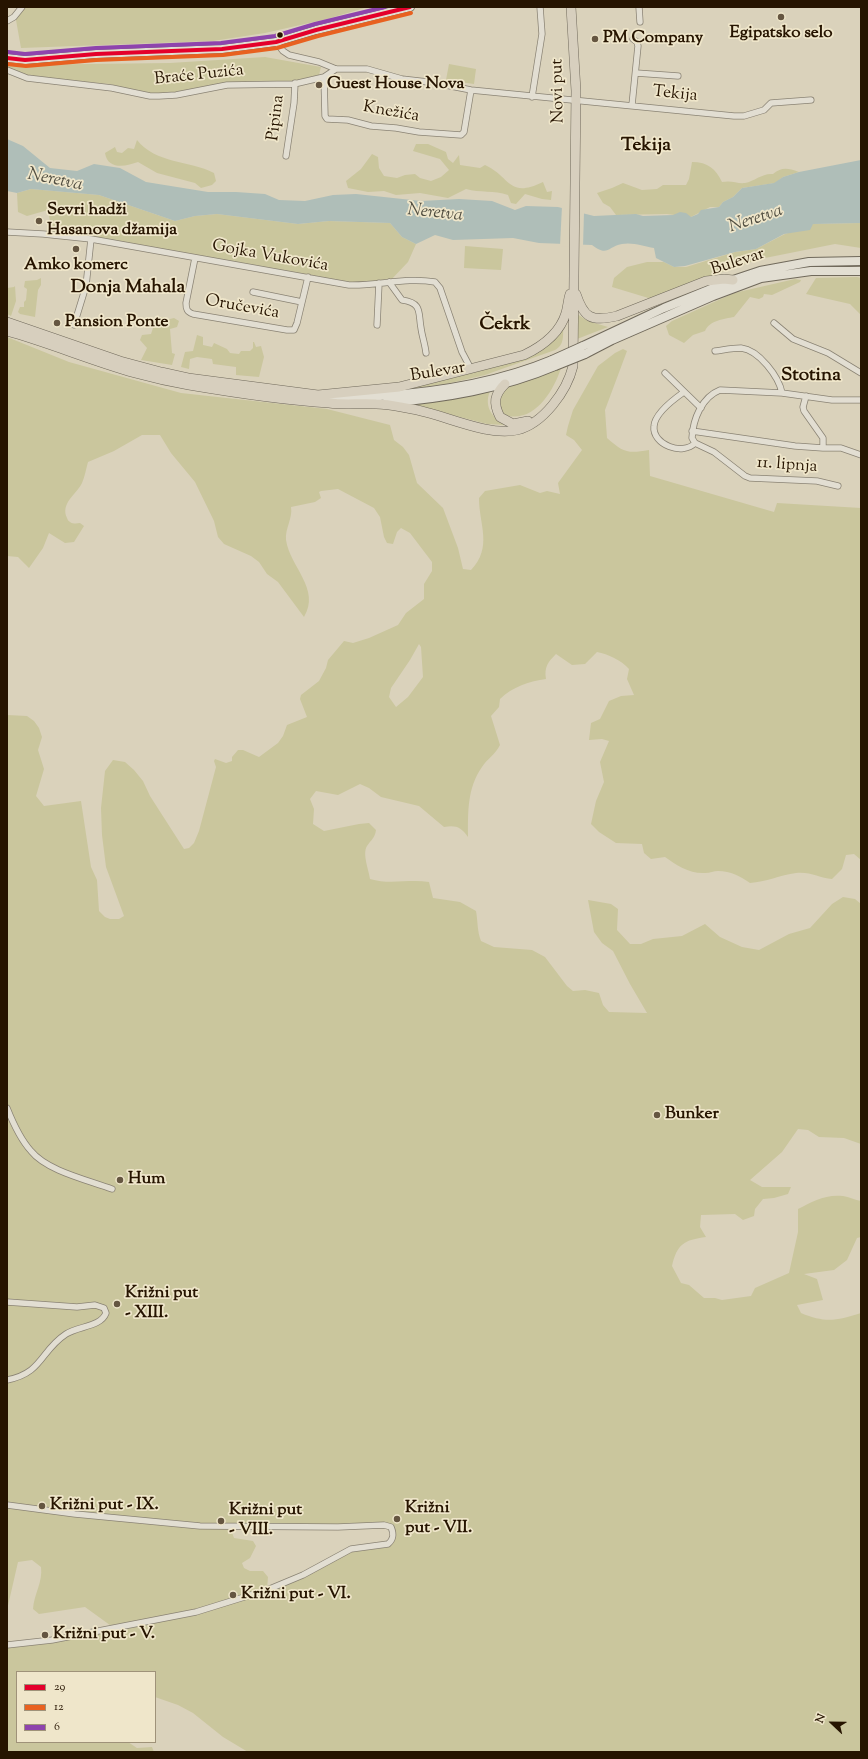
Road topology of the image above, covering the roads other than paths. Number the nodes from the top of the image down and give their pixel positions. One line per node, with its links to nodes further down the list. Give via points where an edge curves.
1 (22, 7): 6 (street)
2 (410, 7): 9 (main road)
3 (540, 7): 18 (street, via 542,34)
4 (571, 7): 19 (main road, Novi put)
5 (639, 7): 7 (street)
6 (7, 21)
7 (640, 22)
8 (633, 39): 13 (street, via 638,46)
9 (276, 42): 10 (main road, via 222,49 96,54 25,60); 11 (street, Tekija, via 289,55)
10 (7, 58)
11 (336, 69): 15 (street); 17 (street, Tekija, via 367,69 402,79)
12 (7, 70): 16 (street, Braće Puzića, via 27,78 112,88 150,96 176,95 227,85)
13 (636, 73): 14 (street); 21 (street)
14 (678, 76)
15 (324, 77): 16 (street, Braće Puzića); 17 (street, Knežića, via 327,119 419,132 463,134)
16 (295, 83): 22 (street, Pipina)
17 (471, 90): 18 (street, Tekija)
18 (532, 96): 19 (street, Tekija)
19 (576, 100): 21 (street, Tekija); 32 (main road, Novi put)
20 (811, 100): 21 (street, Tekija, via 771,103 764,110 744,116)
21 (632, 105)
22 (286, 156)
23 (7, 232): 24 (street, Gojka Vukovića)
24 (91, 239): 25 (street, Gojka Vukovića); 37 (street, via 86,286)
25 (195, 258): 28 (street, Gojka Vukovića); 34 (street, Oručevića, via 186,303 190,313 291,330 296,326)
26 (861, 261): 29 (main road, Bulevar, via 809,262 778,267)
27 (861, 270): 40 (main road, via 811,270 760,278)
28 (308, 277): 31 (street, Gojka Vukovića, via 349,285 366,286); 34 (street, Oručevića)
29 (733, 280): 32 (main road, via 706,281 606,319 594,318 584,312); 40 (main road, Bulevar, via 664,308)
30 (388, 282): 31 (street, Gojka Vukovića); 42 (street, via 402,300 409,300 421,313 420,326); 44 (street, Gojka Vukovića, via 422,279 438,284 462,352)
31 (379, 283): 38 (street)
32 (574, 285): 44 (main road, via 563,320 543,345 524,355); 55 (main road, Novi put, via 573,366 570,377 554,403)
33 (253, 292): 34 (street, Oručevića)
34 (302, 302)
35 (7, 322): 50 (main road, Bulevar, via 108,357 162,372 188,378)
36 (774, 323): 46 (street, via 793,339 828,353)
37 (74, 325)
38 (377, 325)
39 (7, 330): 53 (main road, Novi put, via 160,379 274,398 340,404)
40 (584, 350): 43 (main road, Bulevar, bridge)
41 (715, 351): 49 (street, via 742,348 750,351 765,363 780,383)
42 (426, 353)
43 (554, 363): 47 (main road); 50 (main road, Bulevar, via 498,378 398,396 346,398)
44 (471, 369): 50 (main road, via 399,387)
45 (665, 373): 48 (street)
46 (861, 373)
47 (505, 384): 53 (main road, via 446,396); 55 (main road, via 499,390 495,402 500,417 513,424)
48 (684, 392): 54 (street); 57 (street, via 672,400 657,418 654,432 658,438 674,448 685,449)
49 (782, 393): 51 (street); 54 (street, via 720,390 712,393)
50 (318, 395)
51 (806, 396): 52 (street, via 832,400); 58 (street, 11. lipnja, via 804,411 823,438)
52 (861, 400)
53 (376, 404): 55 (main road, Novi put, via 435,414 500,432 517,430)
54 (701, 408): 56 (street)
55 (535, 420)
56 (692, 431): 57 (street); 58 (street, 11. lipnja)
57 (695, 443): 60 (street, 11. lipnja, via 710,450 750,478 817,482)
58 (823, 448): 59 (street, 11. lipnja, via 841,448)
59 (861, 455)
60 (838, 486)
61 (7, 1108): 62 (street, via 20,1136 38,1158 59,1170)
62 (112, 1189)
63 (7, 1302): 64 (street, via 99,1306 104,1308 106,1313 100,1321 75,1329 60,1338 32,1370 21,1377)
64 (7, 1380)
65 (7, 1505): 66 (street, via 200,1526 384,1525 391,1527 393,1534 388,1544 351,1549 266,1590 196,1612 52,1640)
66 (7, 1645)

